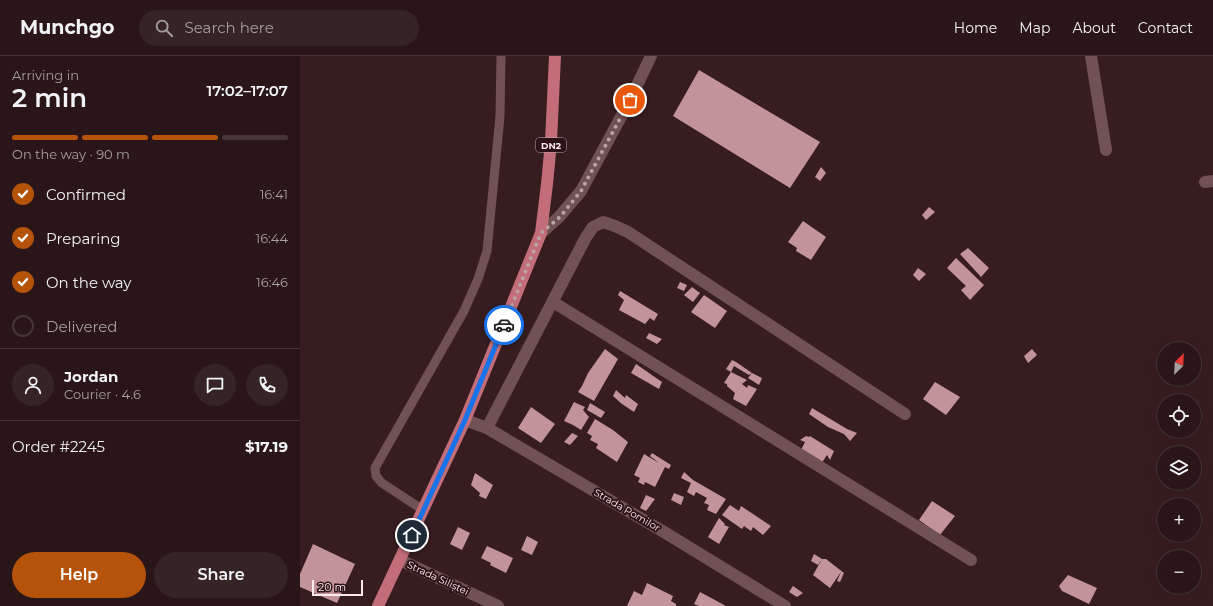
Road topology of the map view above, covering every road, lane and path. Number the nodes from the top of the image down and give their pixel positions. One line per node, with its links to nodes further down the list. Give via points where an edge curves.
1 (501, 56): 11 (lane, via 500,116 487,251 464,311 375,468 376,476 382,483)
2 (555, 56): 6 (main road, DN2, via 551,142)
3 (651, 56): 6 (street, via 581,191 560,217)
4 (1091, 56): 5 (street)
5 (1106, 150)
6 (541, 233): 9 (main road, DN2)
7 (553, 302): 8 (street, via 586,236 593,227 603,222 628,232); 10 (street); 13 (street)
8 (905, 414)
9 (465, 420): 10 (street, Strada Pomilor); 11 (main road, DN2)
10 (487, 428): 16 (street, Strada Pomilor)
11 (423, 510): 12 (main road, DN2)
12 (400, 560): 14 (main road, DN2); 15 (street, Strada Siliștei)
13 (971, 560)
14 (378, 606)
15 (498, 606)
16 (785, 606)

